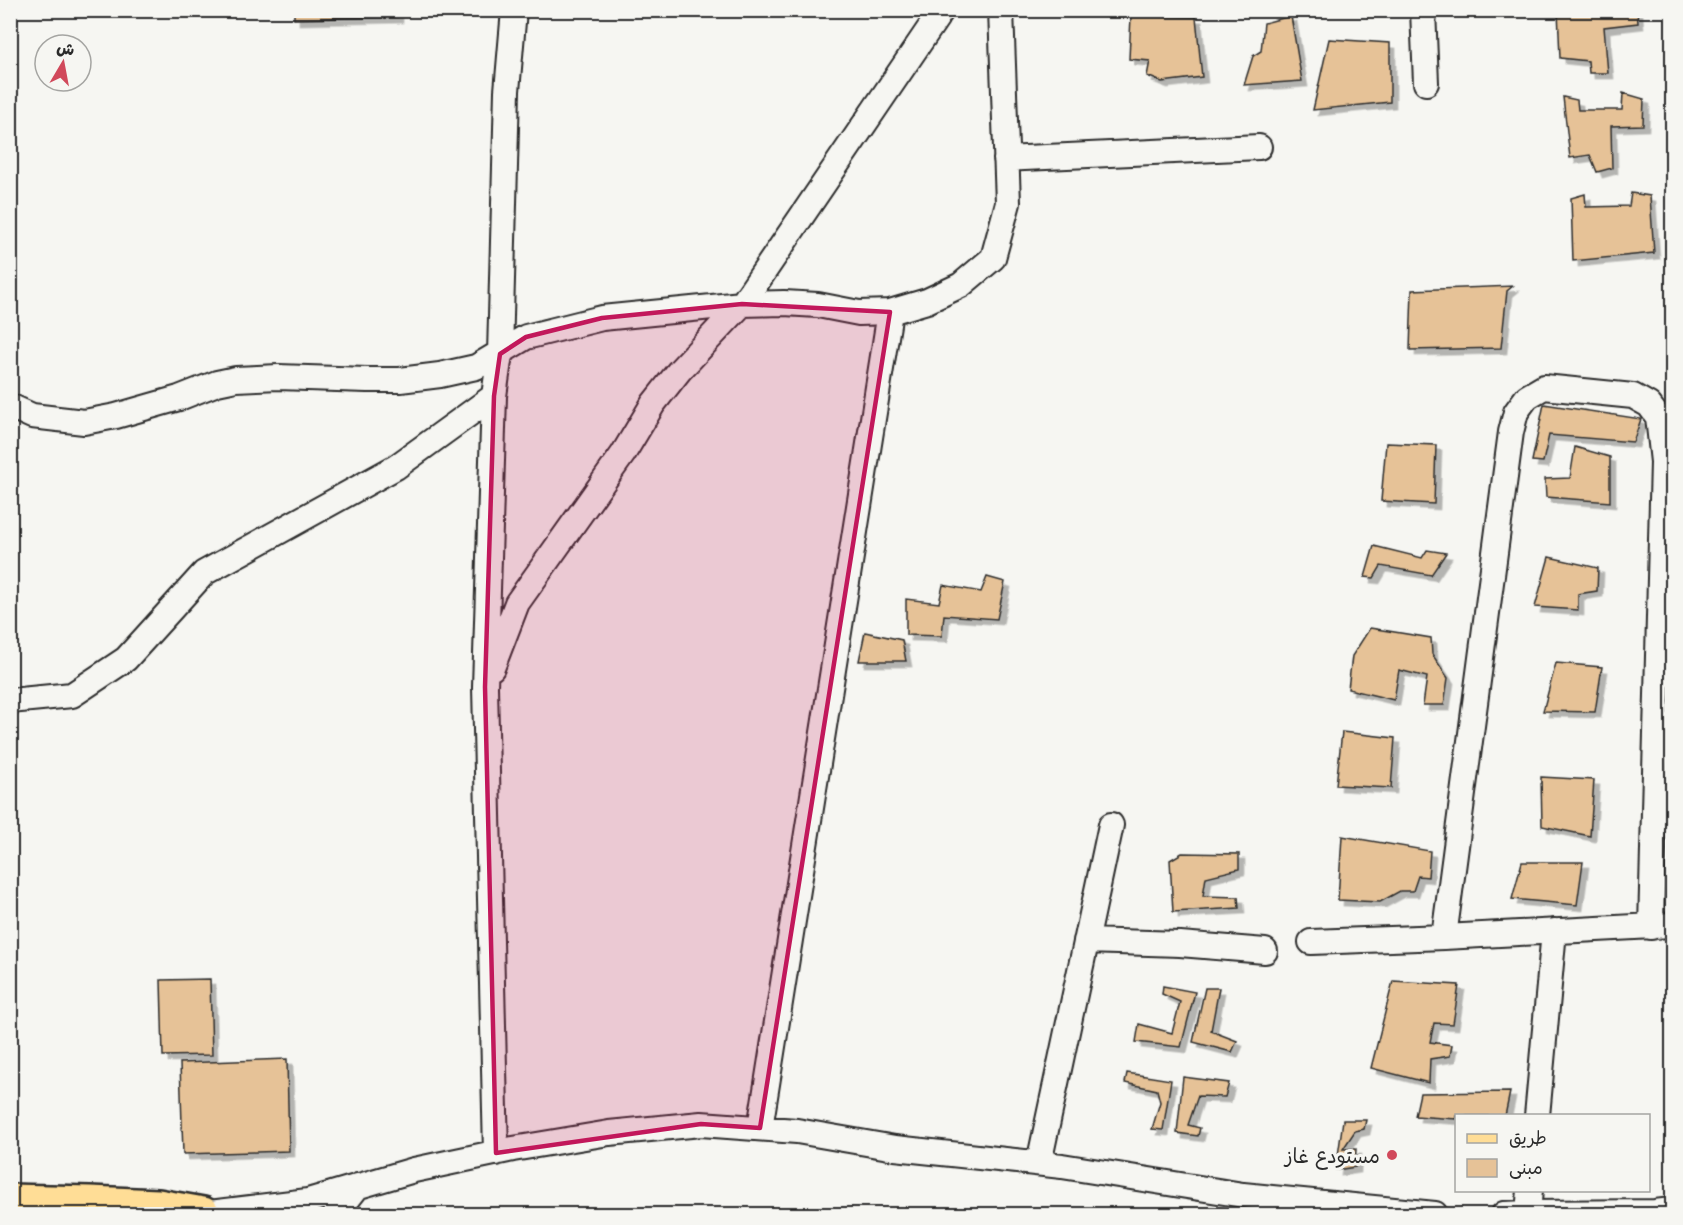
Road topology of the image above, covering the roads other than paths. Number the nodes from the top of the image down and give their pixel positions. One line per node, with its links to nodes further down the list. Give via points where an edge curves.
1 (514, 10): 10 (street, via 507,91)
2 (942, 10): 8 (street)
3 (1000, 10): 7 (street)
4 (1423, 10): 5 (street)
5 (1426, 83)
6 (1259, 147): 7 (street)
7 (1006, 159): 9 (street, via 1008,203 993,258 961,285)
8 (742, 304): 9 (street, via 818,305 859,314); 10 (street, via 602,318 526,336); 13 (street, via 653,404 623,454 517,603)
9 (890, 312): 23 (street)
10 (500, 354): 11 (street); 12 (street, via 476,367 400,380 236,379 84,422 32,416)
11 (494, 396): 13 (street); 14 (street, via 396,467 204,573 126,659 72,696)
12 (10, 406)
13 (485, 687): 24 (street)
14 (10, 701)
15 (1111, 825): 19 (street)
16 (1662, 926): 17 (street); 18 (street, via 1663,462 1658,417 1649,405 1633,396 1544,387 1527,397 1516,412 1511,432)
17 (1554, 931): 18 (street); 22 (street)
18 (1444, 937): 20 (street)
19 (1086, 941): 21 (street); 25 (street)
20 (1311, 942)
21 (1265, 951)
22 (1537, 1114)
23 (760, 1128): 24 (street, via 700,1124 609,1133); 25 (street, via 895,1148)
24 (496, 1153): 26 (street)
25 (1039, 1163): 32 (street, via 1242,1195)
26 (358, 1186): 30 (street, via 308,1201); 31 (street)
27 (10, 1201): 30 (main road, via 158,1206)
28 (1529, 1202): 29 (street); 33 (street)
29 (1672, 1210)
30 (202, 1214)
31 (336, 1215)
32 (1435, 1215)
33 (1504, 1215)

